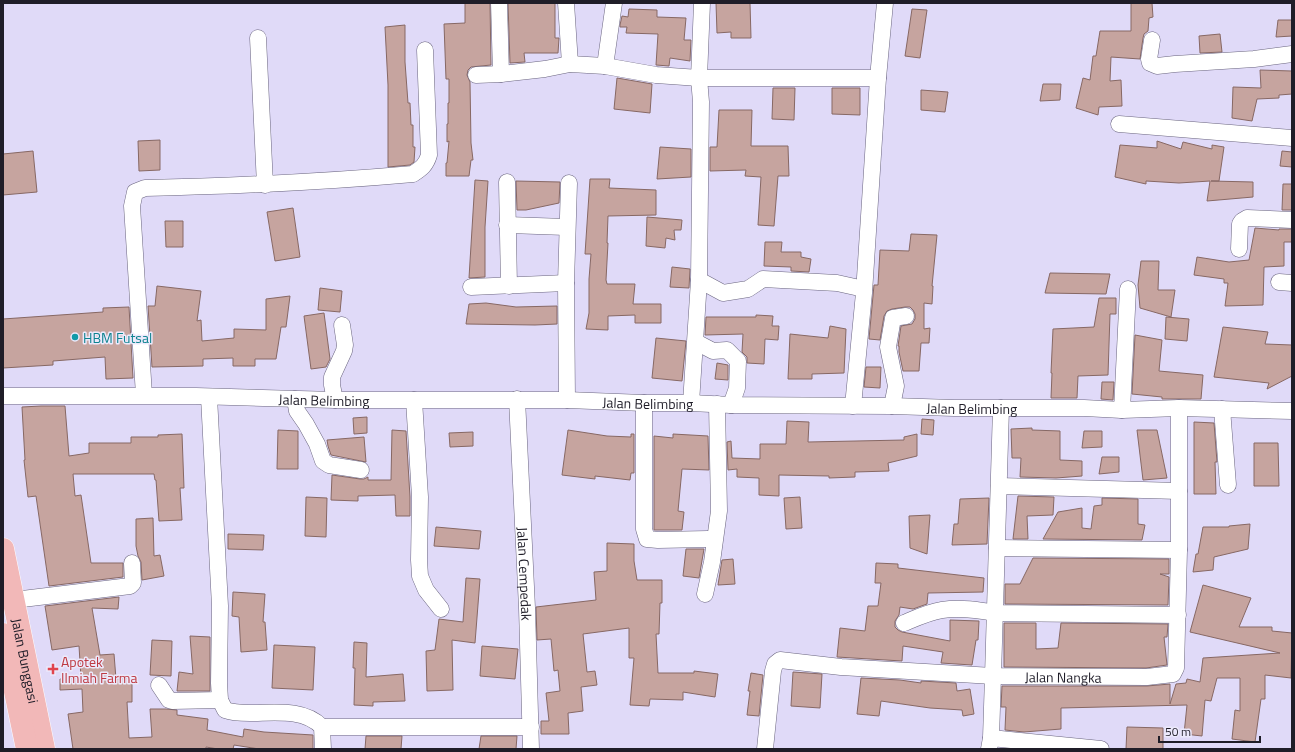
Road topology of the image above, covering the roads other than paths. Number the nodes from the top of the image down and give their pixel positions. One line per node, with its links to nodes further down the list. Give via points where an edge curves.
1 (499, 3): 12 (street)
2 (566, 3): 10 (street)
3 (614, 3): 11 (street)
4 (702, 3): 14 (street)
5 (885, 3): 15 (street)
6 (258, 38): 20 (street)
7 (1152, 40): 9 (street, via 1149,59 1150,63 1156,66)
8 (425, 50): 20 (street, via 429,155 422,169 413,174)
9 (1292, 54)
10 (570, 64): 11 (street); 12 (street)
11 (605, 66): 14 (street, via 656,75)
12 (502, 74): 13 (street)
13 (476, 75)
14 (699, 78): 15 (street); 25 (street)
15 (878, 78): 29 (street)
16 (1119, 124): 17 (street)
17 (1292, 138)
18 (507, 182): 22 (street)
19 (569, 183): 23 (street)
20 (264, 185): 34 (street, via 145,188 135,192 132,206)
21 (1292, 220): 24 (street, via 1247,218 1240,224)
22 (508, 225): 23 (street); 27 (street)
23 (566, 227): 26 (street)
24 (1239, 250)
25 (699, 280): 29 (street, via 723,293 748,289 763,279 837,283); 33 (street)
26 (566, 283): 27 (street); 41 (street)
27 (509, 286): 28 (street)
28 (471, 287)
29 (864, 289): 45 (street)
30 (1128, 289): 49 (street)
31 (906, 316): 46 (street, via 893,318 888,347 896,386)
32 (342, 325): 39 (street, via 344,351 332,377)
33 (696, 342): 43 (street); 44 (street, via 713,351 727,350 738,361 737,388)
34 (144, 395): 35 (street, Jalan Belimbing); 36 (street, Jalan Belimbing)
35 (3, 396)
36 (209, 397): 37 (street, Jalan Belimbing); 70 (street, via 220,606)
37 (296, 399): 39 (street, Jalan Belimbing); 52 (street, via 297,411 317,444 323,462 329,466)
38 (516, 399): 40 (street, Jalan Belimbing); 41 (street, Jalan Belimbing); 72 (street, Jalan Cempedak)
39 (335, 400): 40 (street, Jalan Belimbing)
40 (414, 400): 63 (street, via 420,497 420,576 426,590)
41 (567, 400): 42 (street, Jalan Belimbing)
42 (644, 403): 43 (street, Jalan Belimbing); 56 (street, via 644,529 647,539)
43 (691, 403): 44 (street, Jalan Belimbing)
44 (724, 405): 45 (street, Jalan Belimbing); 61 (street, via 719,511)
45 (853, 406): 46 (street, Jalan Belimbing)
46 (892, 406): 47 (street, Jalan Belimbing)
47 (1001, 408): 49 (street, Jalan Belimbing); 54 (street)
48 (1179, 408): 49 (street, Jalan Belimbing); 50 (street, Jalan Belimbing); 55 (street, Jalan Nangka)
49 (1122, 410)
50 (1222, 410): 51 (street, Jalan Belimbing); 53 (street)
51 (1292, 411)
52 (361, 470)
53 (1228, 485)
54 (999, 486): 55 (street); 57 (street)
55 (1179, 490): 59 (street, Jalan Nangka)
56 (708, 539)
57 (998, 548): 59 (street); 64 (street)
58 (3, 549): 62 (highway, Jalan Bunggasi)
59 (1179, 550): 65 (street, Jalan Nangka)
60 (132, 563): 62 (street, via 133,583 130,586)
61 (705, 594)
62 (14, 600): 73 (highway, Jalan Bunggasi)
63 (441, 609)
64 (996, 613): 65 (street); 66 (street, via 979,610 942,610); 68 (street)
65 (1178, 615): 68 (street, Jalan Nangka, via 1176,668 1170,675)
66 (904, 622)
67 (3, 634): 73 (highway, Jalan Bunggasi)
68 (993, 676): 74 (street); 77 (street, Jalan Nangka, via 841,667 780,660 775,664 773,671)
69 (159, 685): 70 (street, via 172,701)
70 (220, 700): 71 (street, via 229,712 304,715)
71 (322, 727): 72 (street); 75 (street)
72 (531, 727): 76 (street, Jalan Cempedak)
73 (34, 741)
74 (990, 743): 78 (street)
75 (323, 749)
76 (531, 749)
77 (766, 749)
78 (1101, 749)

